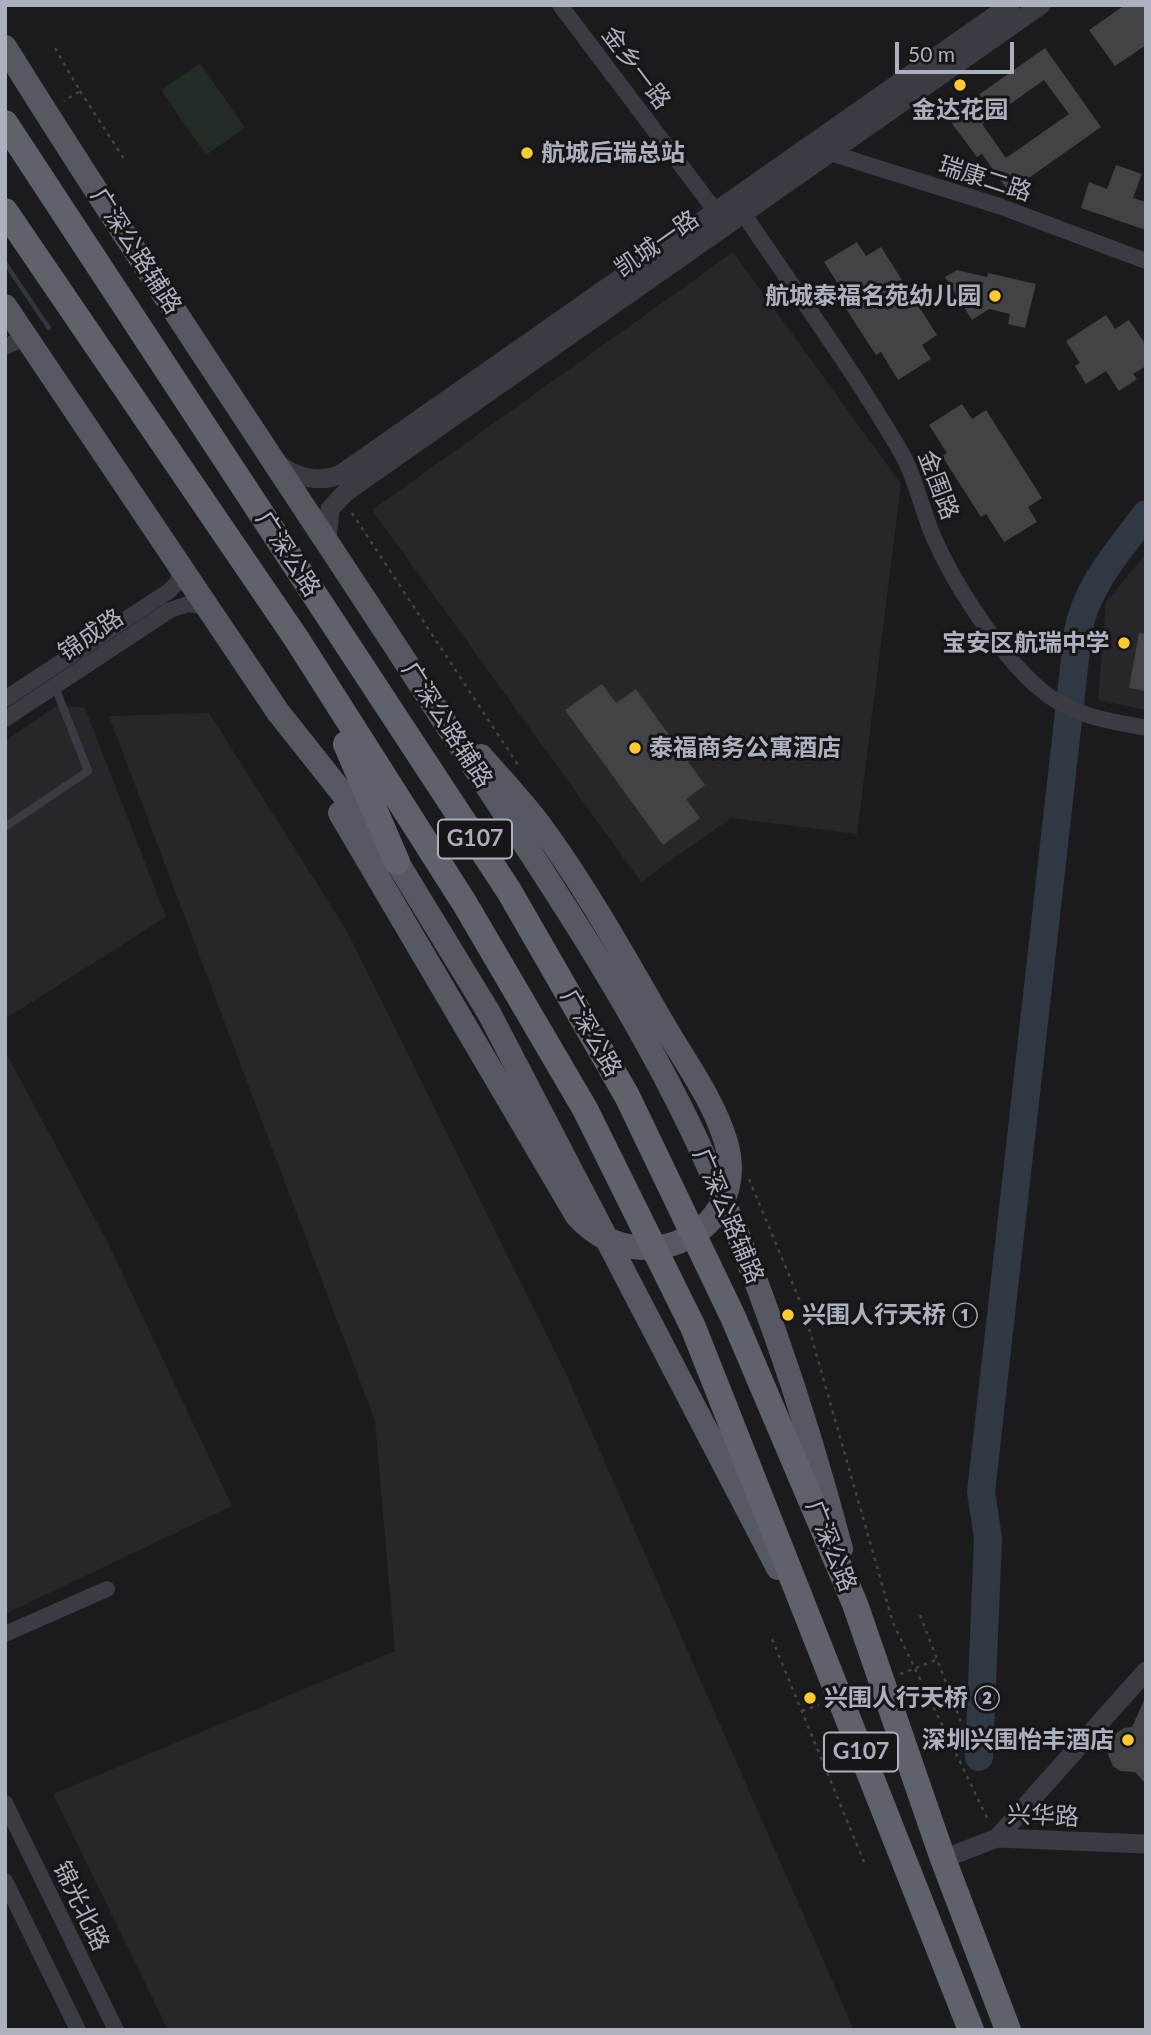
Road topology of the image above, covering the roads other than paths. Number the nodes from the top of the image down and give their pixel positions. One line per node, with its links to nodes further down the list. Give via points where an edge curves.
1 (560, 5): 10 (street, 金乡一路)
2 (1010, 5): 6 (street, 凯城一路)
3 (1041, 5): 7 (street, 凯城一路)
4 (5, 47): 14 (main road, 广深公路辅路)
5 (5, 123): 28 (highway, 广深公路 / G107, via 440,783 581,1014 627,1096 733,1317)
6 (808, 146): 7 (street, 瑞康二路); 8 (street, 凯城一路)
7 (830, 153): 8 (street, 凯城一路); 11 (street, 瑞康二路, via 999,206)
8 (738, 206): 10 (street, 凯城一路); 24 (street, 金围路, via 901,451 950,570 1000,645 1044,693 1076,711)
9 (5, 211): 18 (highway, 广深公路 / G107)
10 (721, 219): 14 (street, 凯城一路, via 341,474 330,479 309,477); 15 (street, 凯城一路, via 346,492 330,509)
11 (1146, 261)
12 (5, 306): 13 (main road)
13 (16, 342): 16 (main road)
14 (274, 460): 15 (main road, 广深公路辅路)
15 (327, 540): 19 (main road, 广深公路辅路)
16 (180, 565): 17 (main road); 21 (street, 锦成路, via 177,582 169,591)
17 (208, 607): 20 (street, 锦成路, via 188,604 170,610); 22 (main road)
18 (296, 638): 26 (highway); 30 (highway, 广深公路 / G107, via 543,1033 622,1179 693,1327)
19 (422, 686): 22 (main road, via 541,826 700,1087 727,1148 729,1170 723,1198 707,1223 683,1240 640,1250 612,1243 587,1227); 28 (main road, 广深公路辅路, via 653,1054 696,1140 746,1255 799,1397)
20 (55, 687): 23 (street, 锦成路); 25 (lane, via 88,771)
21 (5, 699)
22 (278, 712): 26 (main road)
23 (5, 719)
24 (1146, 728)
25 (5, 827)
26 (397, 862): 30 (main road, via 489,1013)
27 (107, 1589): 29 (street)
28 (855, 1604): 35 (highway, 广深公路 / G107)
29 (5, 1634)
30 (816, 1637): 39 (highway, 广深公路 / G107)
31 (1146, 1671): 33 (street)
32 (5, 1803): 38 (street, 锦光北路)
33 (997, 1838): 34 (street, 兴华路); 35 (street, 兴华路)
34 (1146, 1844)
35 (943, 1859): 40 (highway, 广深公路 / G107)
36 (5, 1881): 37 (street)
37 (78, 2030)
38 (116, 2030)
39 (971, 2030)
40 (1008, 2030)

